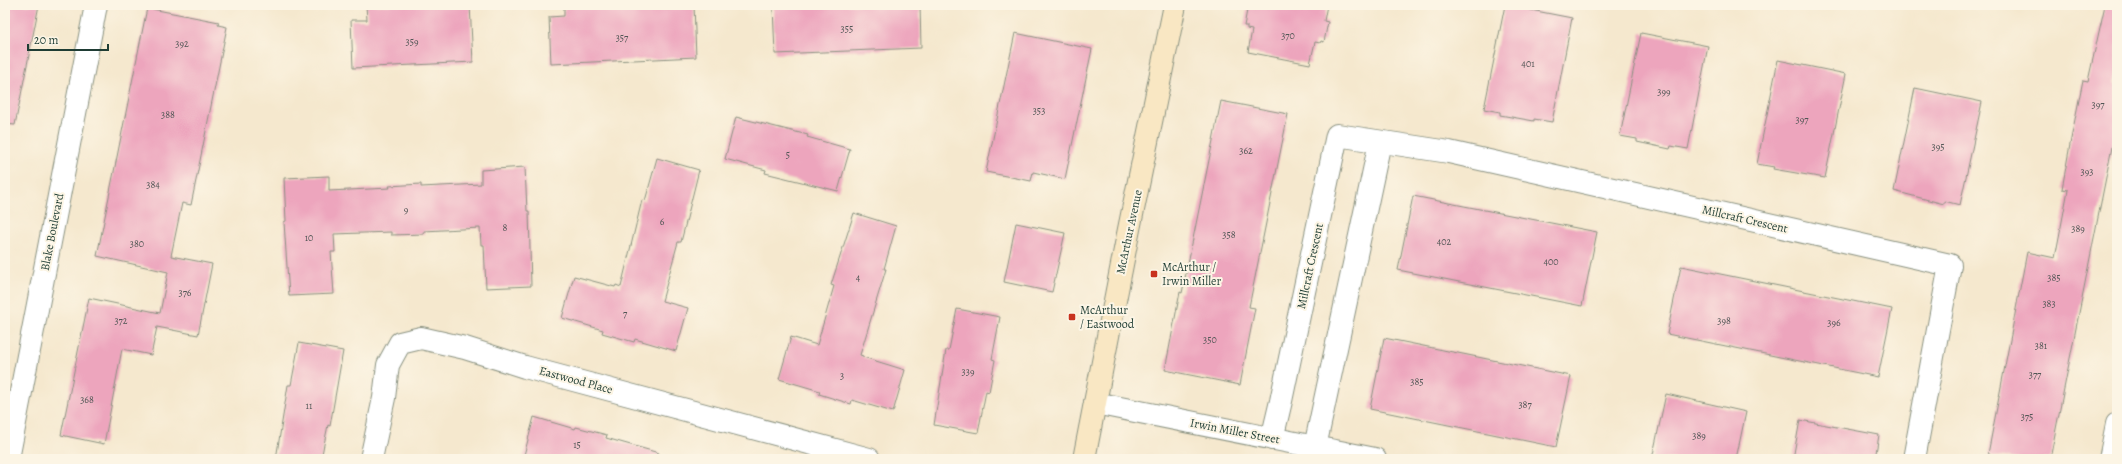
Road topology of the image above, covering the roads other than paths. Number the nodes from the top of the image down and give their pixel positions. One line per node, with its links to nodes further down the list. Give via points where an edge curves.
1 (96, 5): 8 (street, Blake Boulevard)
2 (1175, 5): 4 (main road, McArthur Avenue)
3 (1380, 142): 6 (street, Millcraft Crescent, via 1337,135); 7 (street); 13 (street, Millcraft Crescent, via 1449,152 1950,265)
4 (1095, 403): 6 (street, Irwin Miller Street); 11 (main road, McArthur Avenue)
5 (2117, 424): 14 (street)
6 (1272, 439): 7 (street, Irwin Miller Street)
7 (1314, 447): 12 (street, Irwin Miller Street)
8 (8, 459)
9 (371, 459): 10 (street, Eastwood Place, via 388,365 400,343 421,338)
10 (869, 459)
11 (1084, 459)
12 (1375, 459)
13 (1914, 459)
14 (2110, 459)

